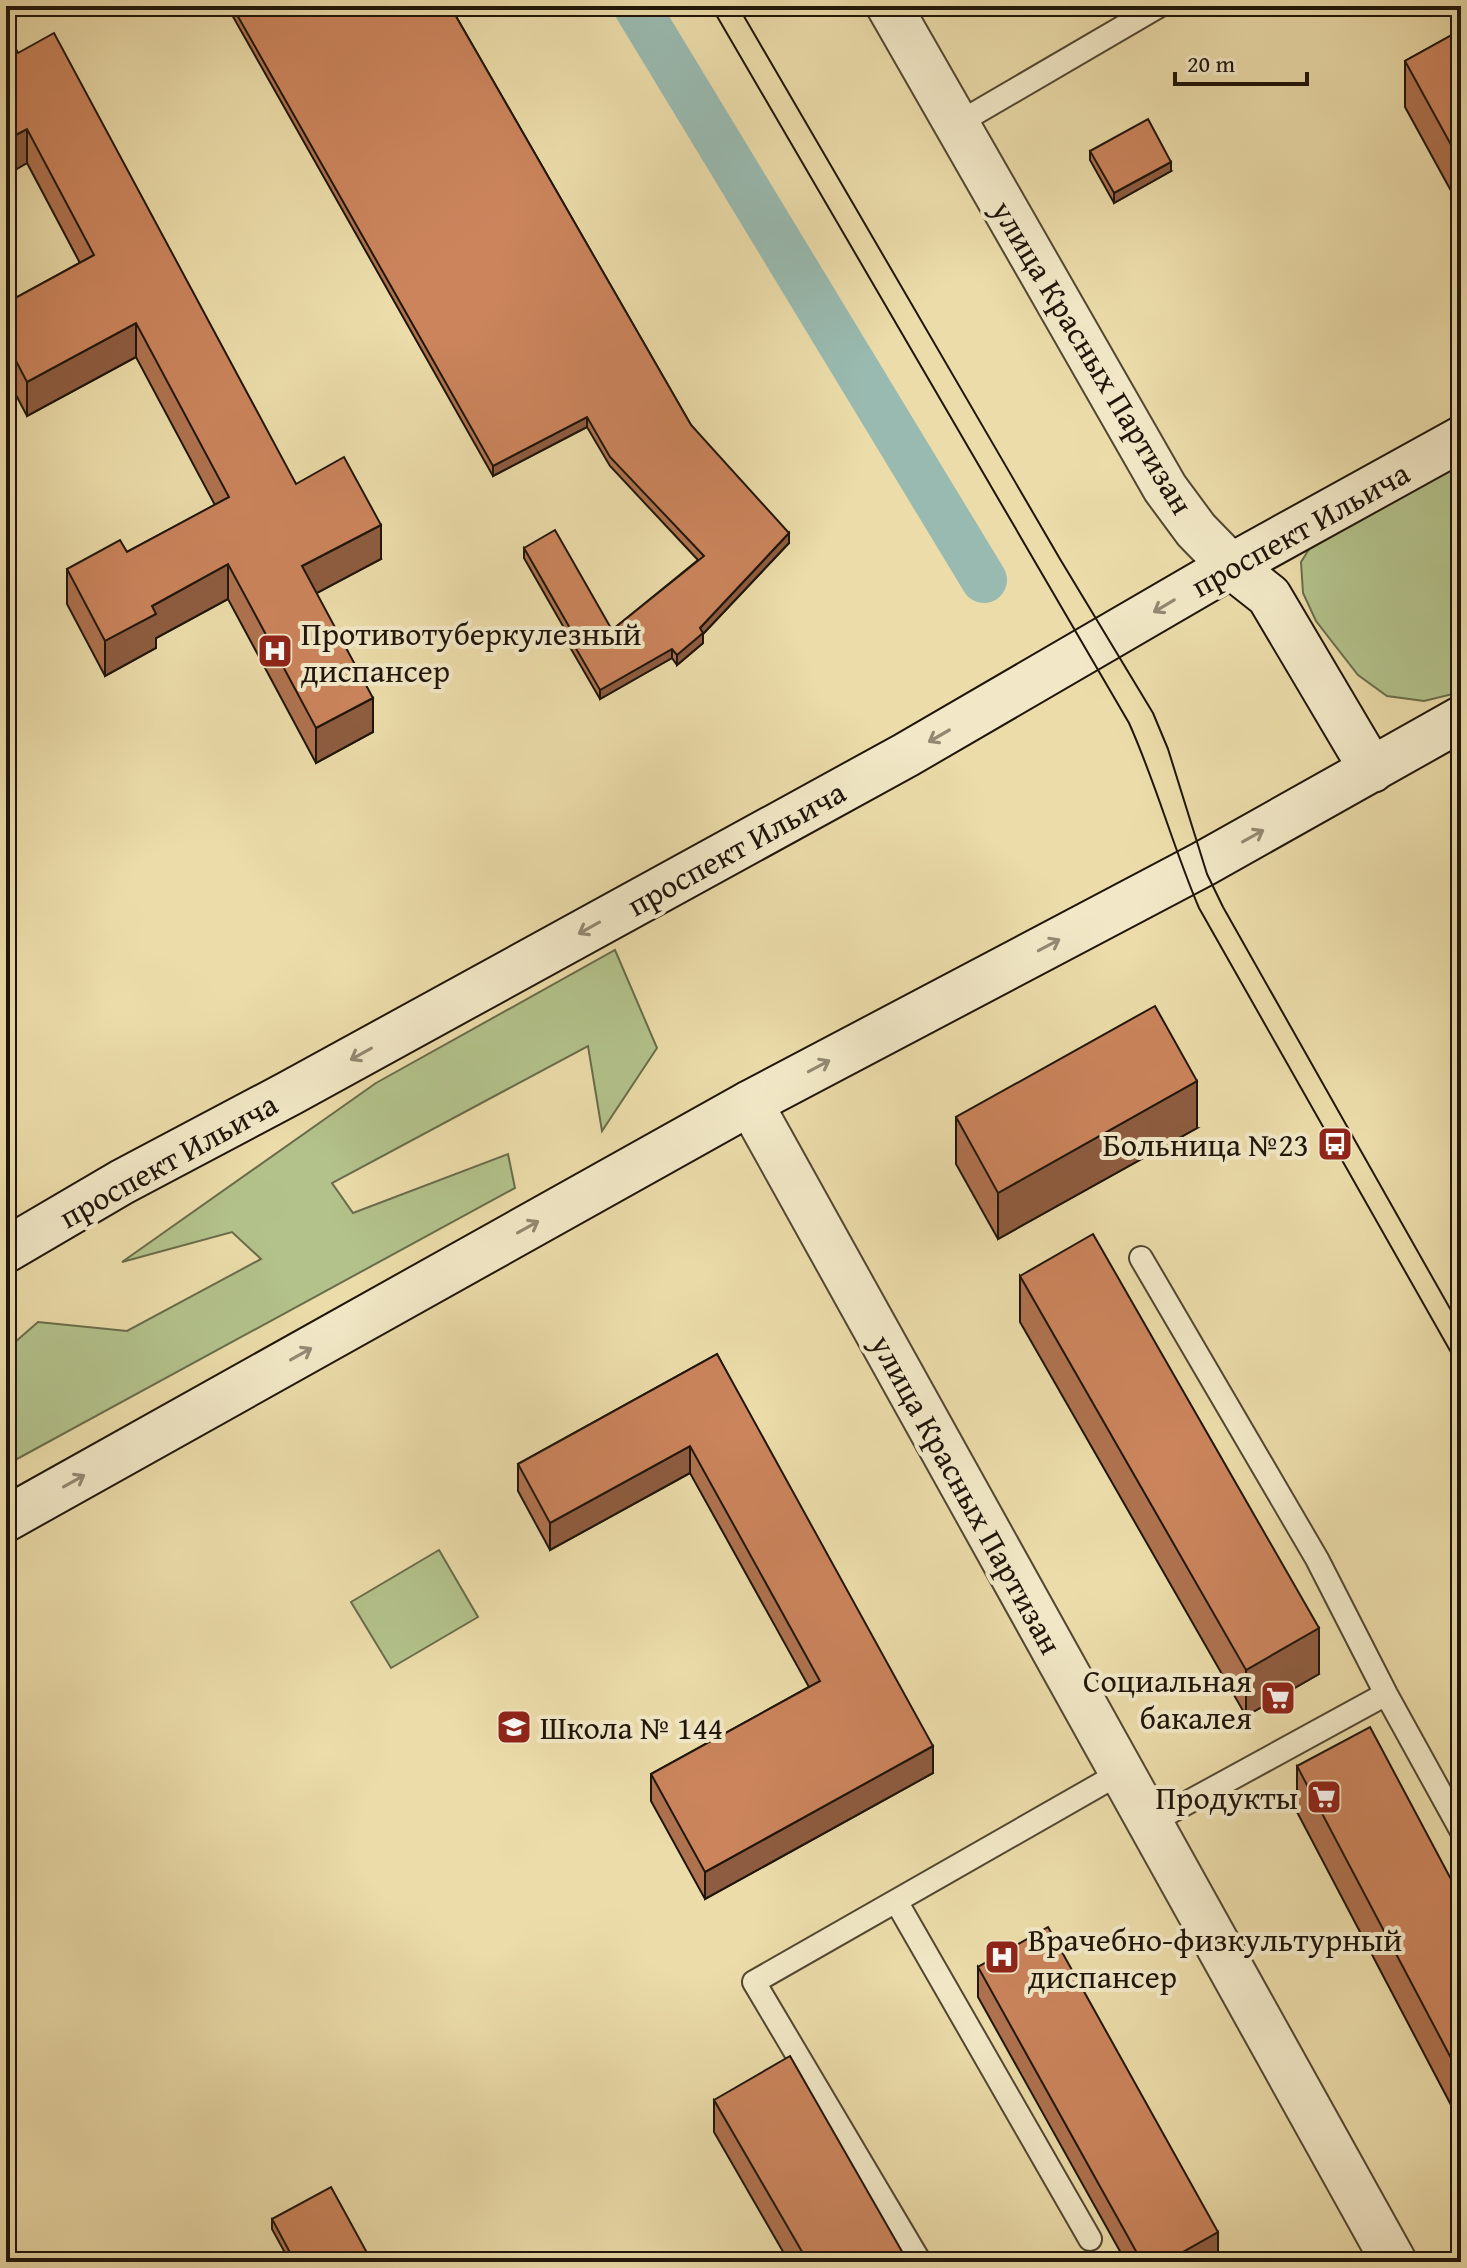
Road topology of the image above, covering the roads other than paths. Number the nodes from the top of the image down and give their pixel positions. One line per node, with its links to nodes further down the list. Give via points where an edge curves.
1 (889, 6): 3 (street, улица Красных Партизан)
2 (1159, 6): 3 (lane)
3 (955, 125): 5 (street, улица Красных Партизан, via 1165,488)
4 (1461, 439): 5 (street, проспект Ильича)
5 (1231, 566): 7 (street, улица Красных Партизан, via 1269,596); 9 (street, проспект Ильича, one-way to 9, via 906,755)
6 (1458, 728): 7 (street)
7 (1372, 770): 8 (street, one-way to 7)
8 (750, 1103): 11 (street, one-way to 8); 13 (street, улица Красных Партизан)
9 (6, 1250)
10 (1141, 1258): 12 (lane, via 1317,1559)
11 (6, 1519)
12 (1386, 1694): 14 (lane); 15 (lane)
13 (1122, 1772): 14 (street, улица Красных Партизан); 16 (lane)
14 (1150, 1823): 19 (street, улица Красных Партизан)
15 (1461, 1830)
16 (896, 1901): 17 (lane); 18 (lane, via 754,1982)
17 (1090, 2239)
18 (920, 2262)
19 (1394, 2262)

